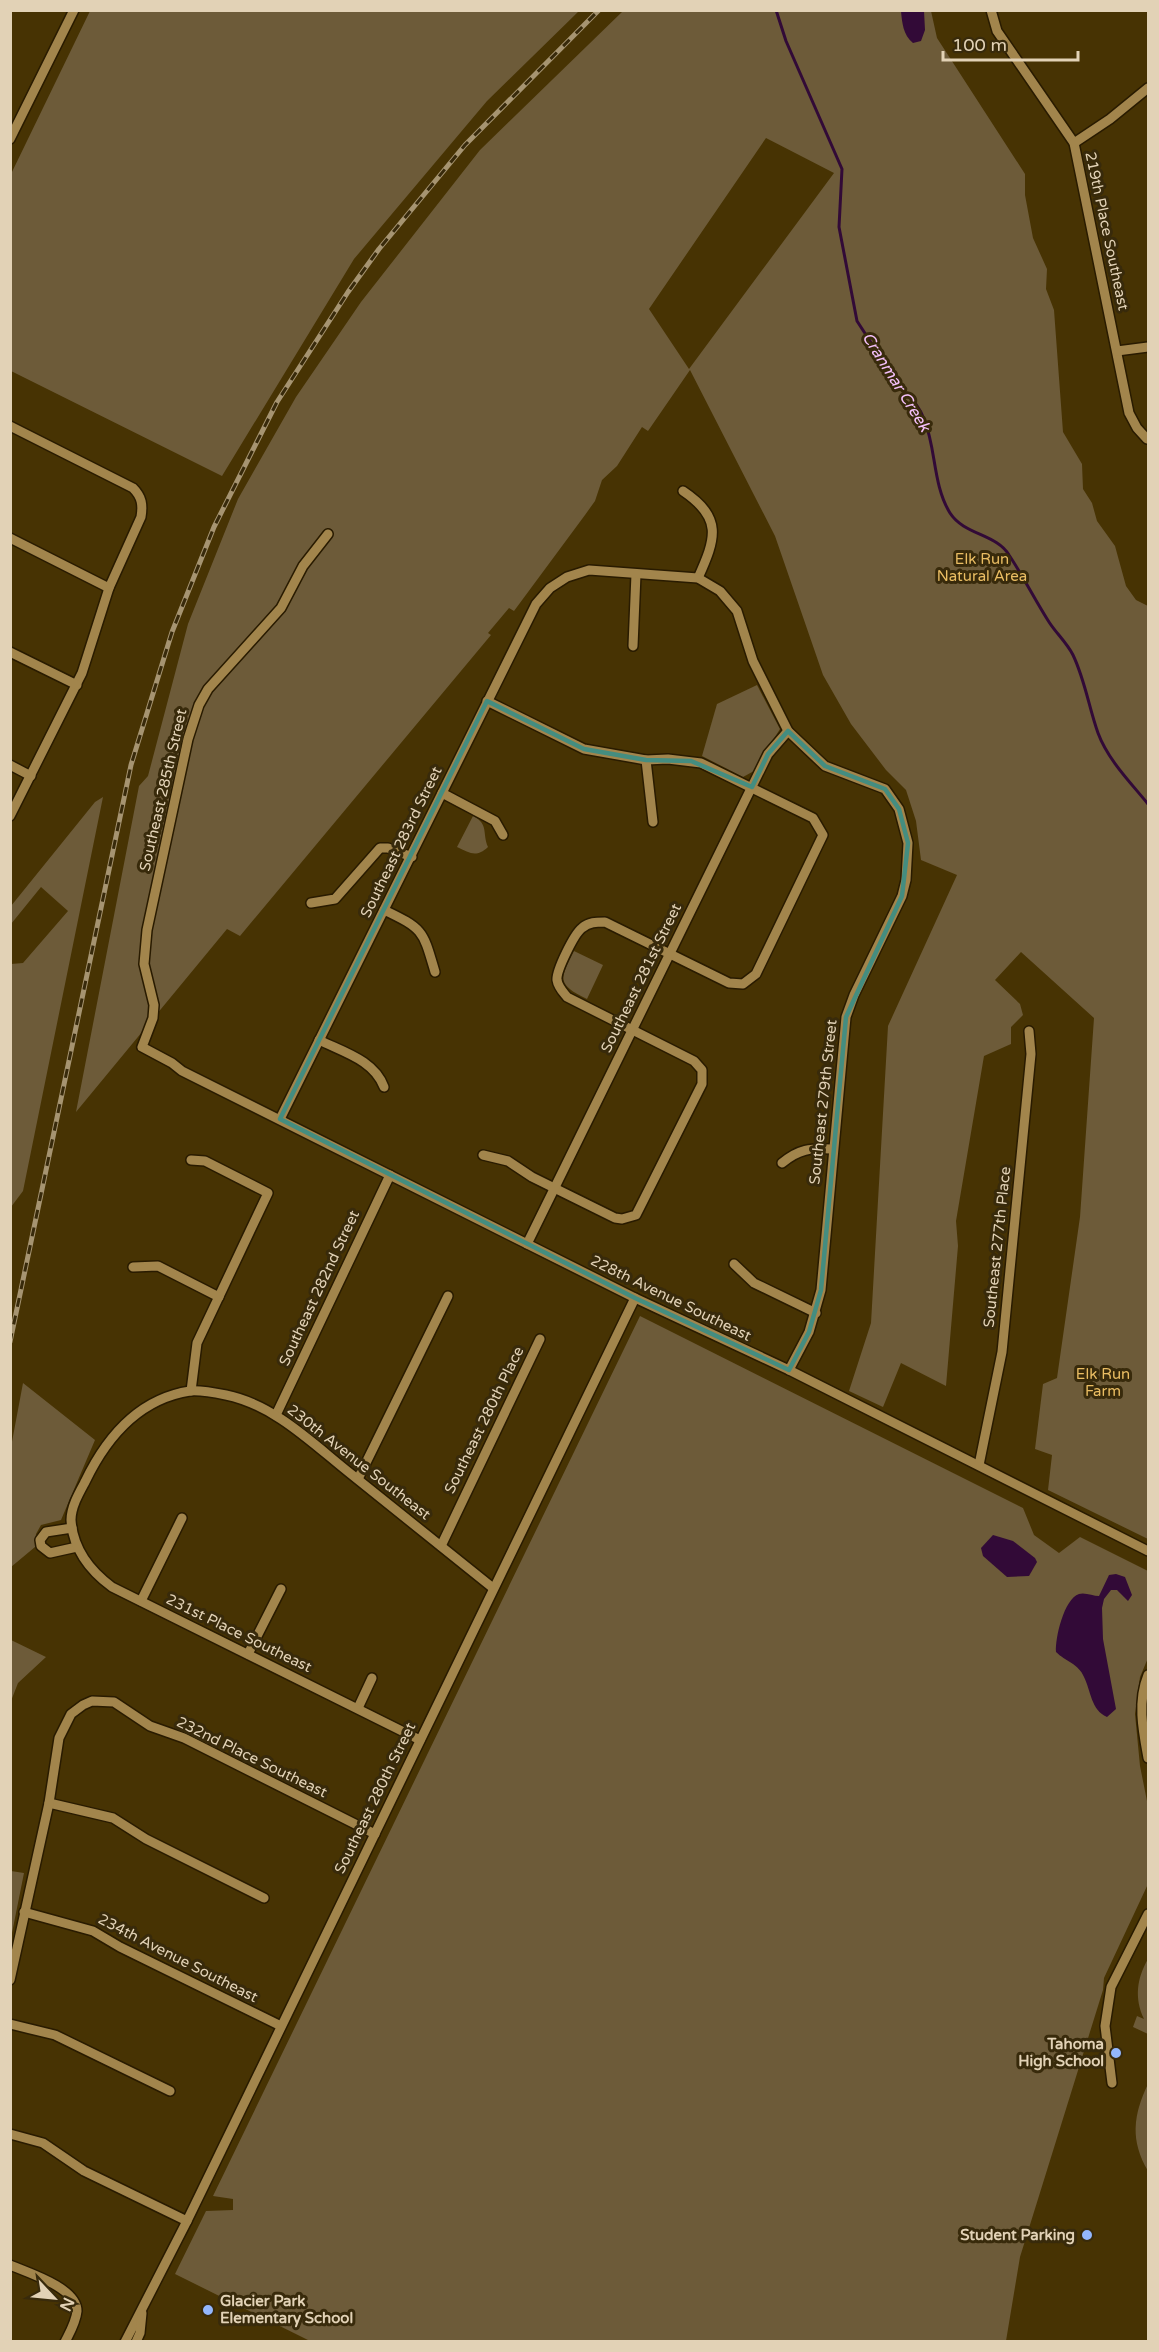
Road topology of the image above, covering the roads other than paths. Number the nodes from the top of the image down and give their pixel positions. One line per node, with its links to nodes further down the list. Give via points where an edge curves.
1 (74, 10): 4 (street)
2 (991, 10): 5 (street, 219th Place Southeast, via 997,31)
3 (1149, 88): 5 (street)
4 (10, 139)
5 (1074, 143): 7 (street, 219th Place Southeast)
6 (1149, 347): 7 (street)
7 (1117, 351): 9 (street, 219th Place Southeast, via 1129,413)
8 (10, 426): 15 (street, via 133,488 142,501 141,517)
9 (1147, 440)
10 (683, 491): 14 (street, via 706,510 712,526 711,545)
11 (328, 534): 37 (street, Southeast 285th Street, via 270,622 208,689 188,739 144,955 154,1005 142,1047)
12 (10, 538): 15 (street)
13 (636, 574): 14 (street); 16 (street); 19 (street, Southeast 283rd Street, via 590,570 557,583 536,604)
14 (698, 578): 20 (street, via 720,591 737,611 753,661)
15 (109, 588): 18 (street)
16 (633, 646)
17 (10, 652): 18 (street)
18 (77, 685): 23 (street)
19 (487, 701): 21 (street, via 573,745); 25 (street, Southeast 283rd Street)
20 (788, 731): 24 (street, Southeast 281st Street, via 768,754); 40 (street, Southeast 279th Street, via 825,766 885,789 899,809 908,843 906,880 848,1011)
21 (646, 760): 24 (street, via 701,764); 27 (street)
22 (10, 765): 23 (street)
23 (31, 776): 26 (street)
24 (752, 787): 32 (street, Southeast 281st Street); 32 (street, via 813,818 820,828 821,840 756,974 743,984 729,982)
25 (442, 793): 28 (street, via 495,821); 29 (street, Southeast 283rd Street)
26 (10, 816)
27 (653, 822)
28 (503, 835)
29 (412, 857): 30 (street, via 380,848 335,899); 31 (street, Southeast 283rd Street)
30 (311, 903)
31 (384, 910): 33 (street, via 420,929); 36 (street, Southeast 283rd Street)
32 (670, 953): 34 (street, Southeast 281st Street); 34 (street, via 614,924 590,923 578,933 559,970 558,984 567,997)
33 (435, 972)
34 (632, 1030): 45 (street, Southeast 281st Street); 45 (street, via 694,1061 702,1071 702,1084 640,1211 628,1218 615,1218)
35 (1029, 1031): 57 (street, Southeast 277th Place, via 1031,1054 1002,1352)
36 (319, 1041): 38 (street, via 370,1066); 39 (street, Southeast 283rd Street)
37 (182, 1071): 39 (street, 228th Avenue Southeast)
38 (384, 1087)
39 (280, 1119): 44 (street, 228th Avenue Southeast)
40 (832, 1149): 43 (street, via 805,1148); 52 (street, Southeast 279th Street)
41 (483, 1155): 45 (street, via 508,1161)
42 (190, 1160): 50 (street, via 205,1161 268,1193)
43 (782, 1163)
44 (390, 1175): 46 (street, 228th Avenue Southeast); 56 (street, Southeast 282nd Street)
45 (554, 1188): 46 (street, Southeast 281st Street)
46 (527, 1244): 51 (street, 228th Avenue Southeast)
47 (734, 1264): 52 (street, via 754,1283)
48 (133, 1267): 50 (street, via 158,1266)
49 (448, 1296): 58 (street)
50 (219, 1297): 55 (street, via 197,1343)
51 (635, 1298): 54 (street, 228th Avenue Southeast); 64 (street, Southeast 280th Street)
52 (816, 1313): 54 (street, Southeast 279th Street)
53 (540, 1339): 61 (street, Southeast 280th Place)
54 (789, 1370): 57 (street, 228th Avenue Southeast)
55 (191, 1391): 56 (street, 230th Avenue Southeast, via 226,1395); 60 (street, via 154,1403 114,1432 77,1497)
56 (276, 1415): 58 (street, 230th Avenue Southeast)
57 (979, 1465): 63 (street, 228th Avenue Southeast)
58 (357, 1479): 61 (street, 230th Avenue Southeast)
59 (182, 1518): 66 (street)
60 (72, 1527): 62 (street, 231st Place Southeast); 62 (street, via 46,1532 41,1546 50,1553)
61 (441, 1546): 64 (street, 230th Avenue Southeast)
62 (77, 1547): 66 (street, 231st Place Southeast, via 98,1577)
63 (1149, 1551)
64 (493, 1588): 71 (street, Southeast 280th Street)
65 (281, 1589): 67 (street)
66 (141, 1600): 67 (street, 231st Place Southeast)
67 (248, 1654): 70 (street, 231st Place Southeast)
68 (1149, 1675): 72 (street, via 1142,1712)
69 (372, 1678): 70 (street)
70 (358, 1708): 71 (street, 231st Place Southeast)
71 (420, 1740): 74 (street, Southeast 280th Street)
72 (1149, 1758)
73 (49, 1803): 74 (street, 232nd Place Southeast, via 62,1730 70,1714 83,1705 114,1702 150,1726 184,1738); 75 (street, via 113,1818 146,1839); 76 (street)
74 (375, 1834): 80 (street, Southeast 280th Street)
75 (264, 1898)
76 (24, 1912): 78 (street); 80 (street, 234th Avenue Southeast, via 93,1931)
77 (1149, 1914): 81 (street, via 1111,1987 1105,2026)
78 (10, 1980)
79 (10, 2024): 82 (street, via 55,2035)
80 (281, 2026): 84 (street, Southeast 280th Street)
81 (1112, 2083)
82 (170, 2091)
83 (10, 2134): 84 (street, via 43,2143 84,2171)
84 (187, 2221): 86 (street, Southeast 280th Street)
85 (10, 2265): 87 (street, via 64,2290 76,2303 75,2322)
86 (143, 2311): 88 (street, Southeast 280th Street); 89 (street, Southeast 280th Street)
87 (64, 2342)
88 (125, 2342)
89 (136, 2342)

